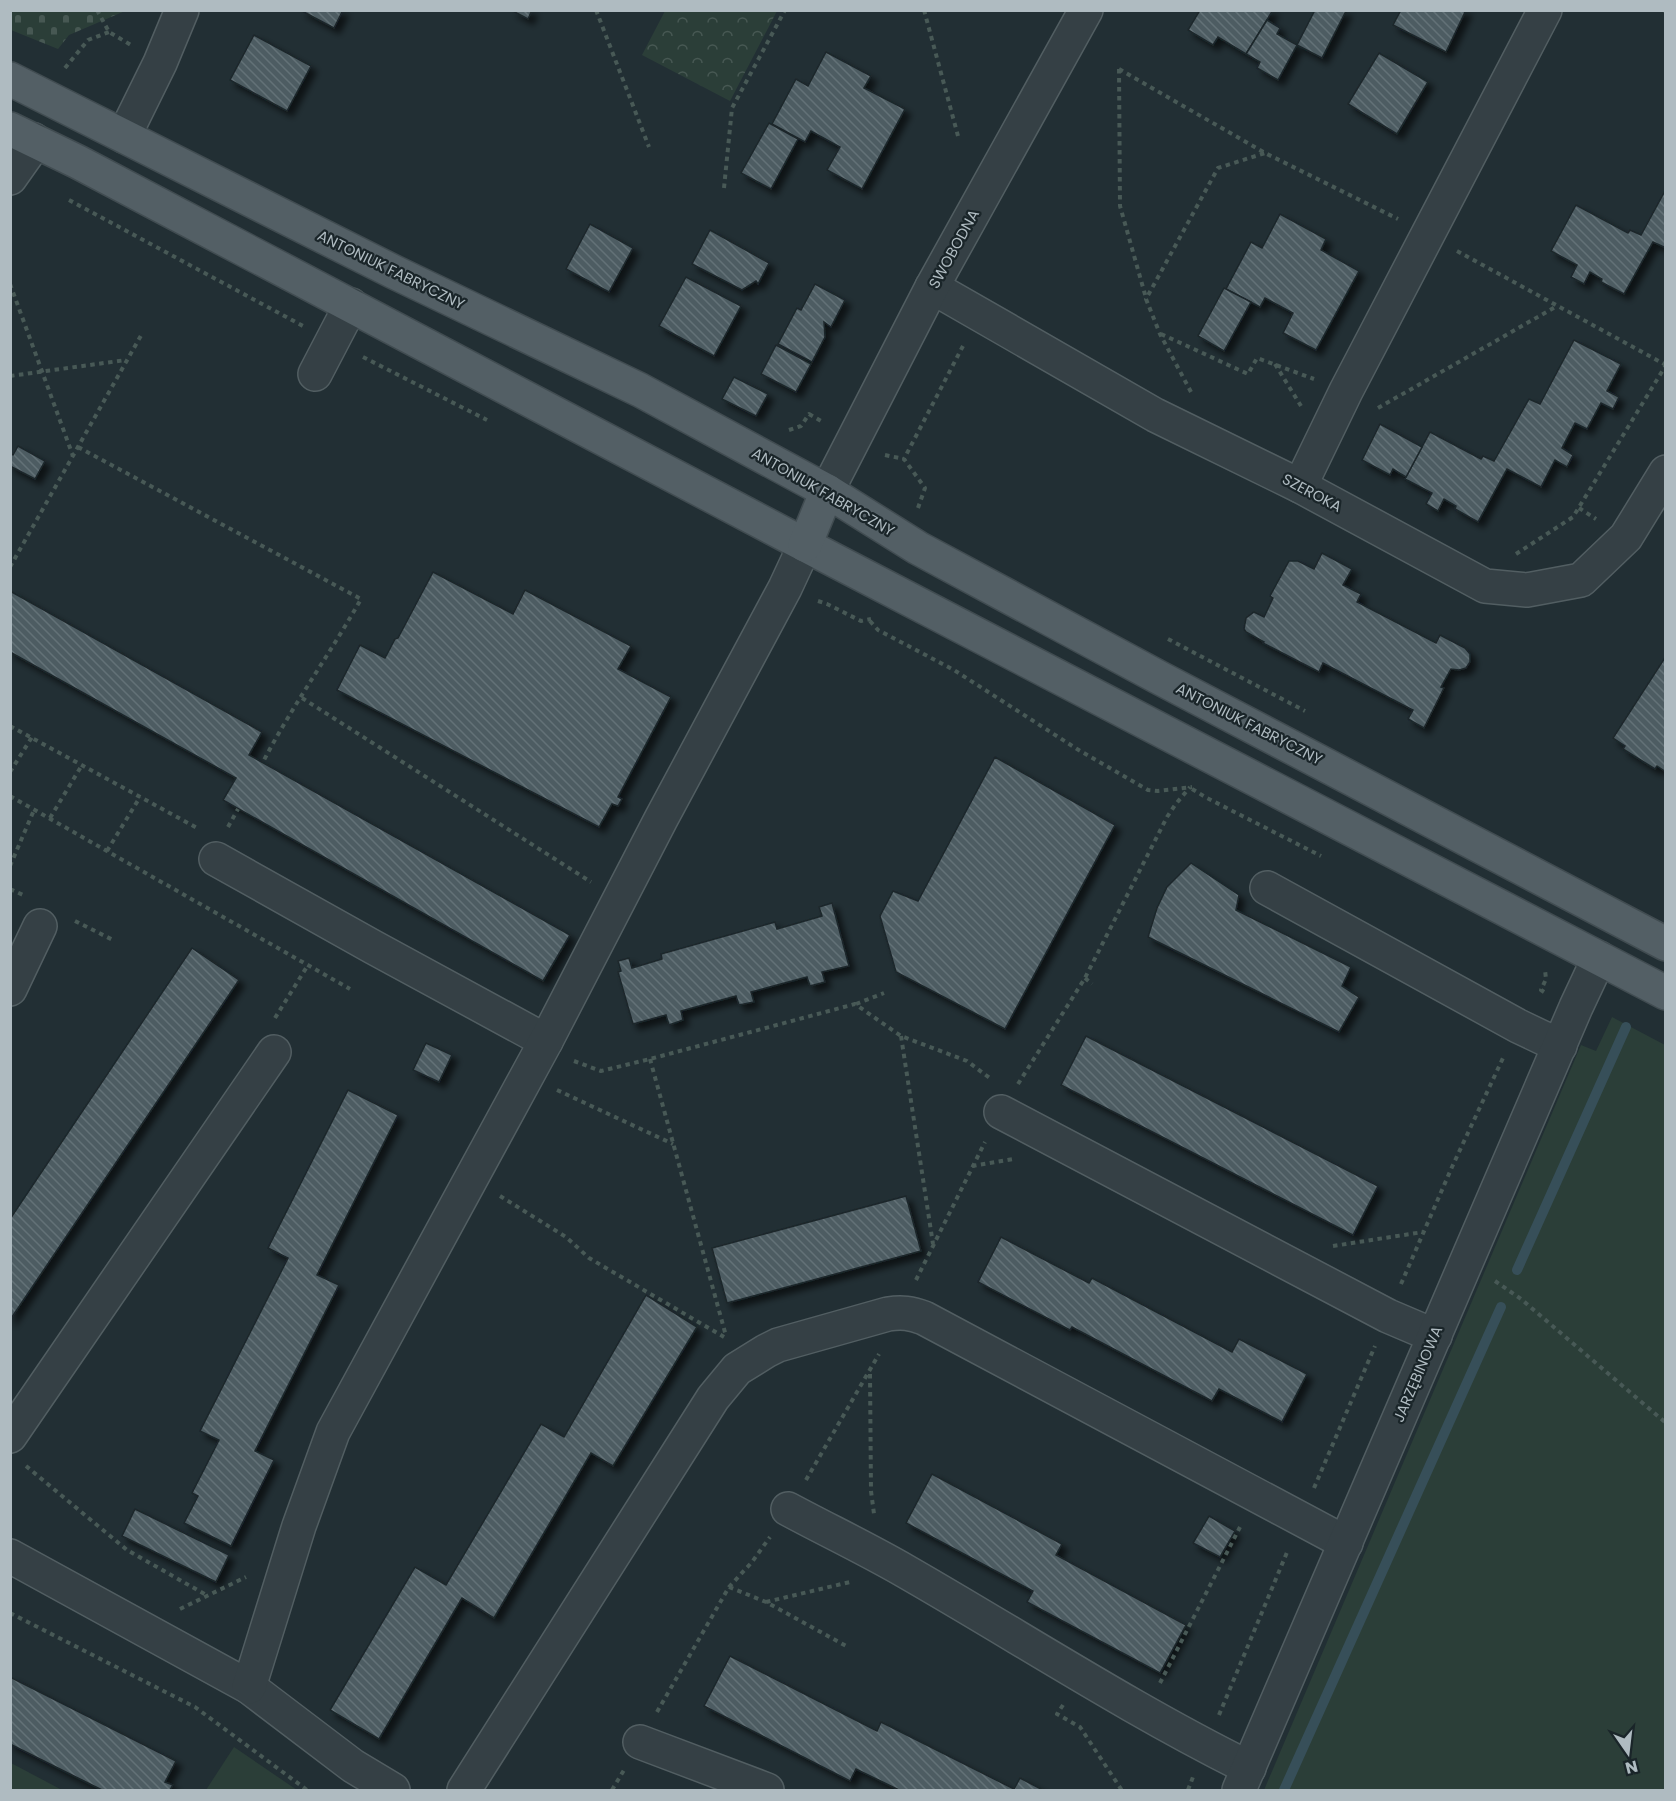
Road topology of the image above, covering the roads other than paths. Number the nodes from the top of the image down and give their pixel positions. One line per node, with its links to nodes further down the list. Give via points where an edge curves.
1 (183, 10): 6 (street)
2 (1086, 10): 8 (street, SWOBODNA)
3 (1545, 10): 12 (street)
4 (10, 78): 6 (main road, ANTONIUK FABRYCZNY)
5 (22, 134): 7 (street, via 27,154); 9 (main road)
6 (124, 136): 13 (main road, ANTONIUK FABRYCZNY, via 640,390)
7 (10, 178)
8 (932, 287): 12 (street, SZEROKA, via 1155,415); 13 (street, SWOBODNA)
9 (351, 304): 10 (street); 14 (main road)
10 (315, 374)
11 (1665, 472): 12 (street, SZEROKA, via 1626,537 1581,580 1527,590 1485,586)
12 (1300, 486)
13 (827, 491): 14 (main road); 17 (main road, ANTONIUK FABRYCZNY, via 918,548)
14 (805, 545): 20 (main road); 23 (street)
15 (216, 859): 23 (street)
16 (1267, 888): 24 (street)
17 (1626, 923): 19 (main road, ANTONIUK FABRYCZNY); 20 (main road)
18 (40, 926): 21 (street)
19 (1665, 944)
20 (1599, 958): 22 (main road); 24 (street, JARZĘBINOWA)
21 (10, 989)
22 (1665, 993)
23 (544, 1045): 32 (street, via 333,1432 288,1559)
24 (1560, 1046): 27 (street, JARZĘBINOWA)
25 (274, 1052): 28 (street)
26 (1006, 1102): 27 (street, via 1388,1316)
27 (1435, 1336): 30 (street, JARZĘBINOWA)
28 (15, 1449)
29 (788, 1509): 34 (street, via 903,1570 1206,1747)
30 (1346, 1543): 34 (street, JARZĘBINOWA); 36 (street, via 924,1318 911,1313 888,1314 778,1346 737,1369 713,1398)
31 (10, 1556): 32 (street)
32 (249, 1687): 35 (street, via 353,1766)
33 (640, 1742): 37 (street)
34 (1244, 1779)
35 (393, 1791)
36 (464, 1791)
37 (767, 1791)

